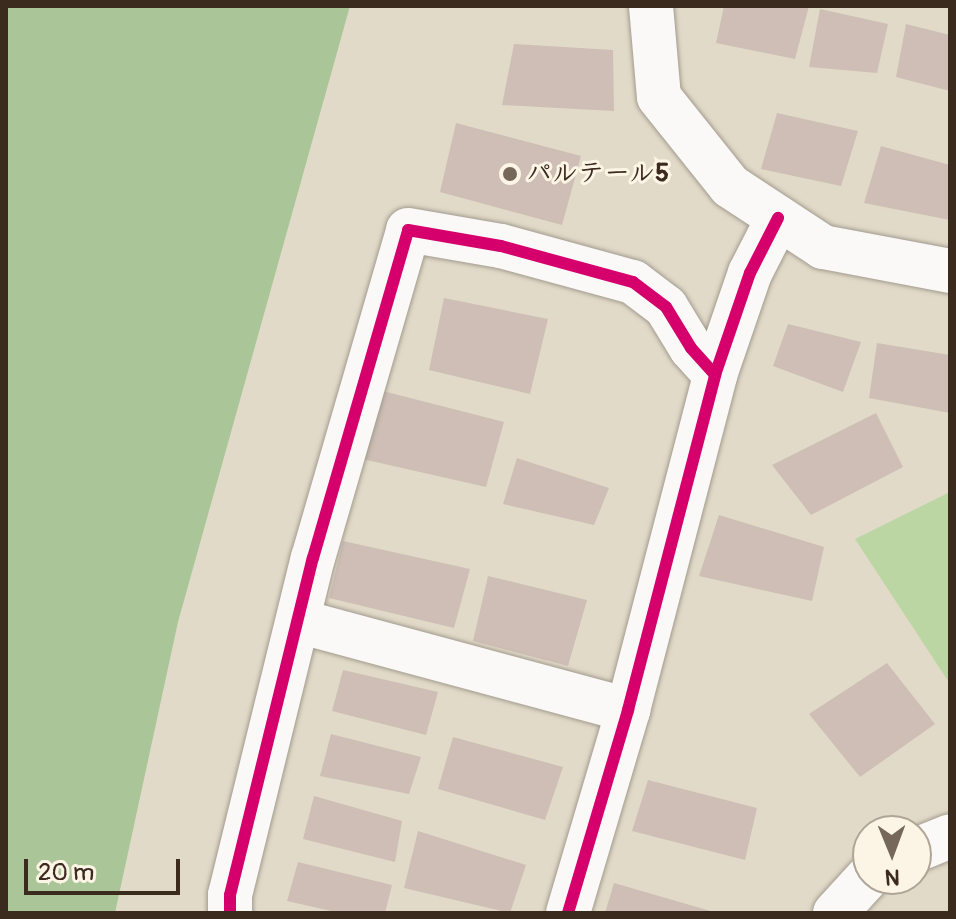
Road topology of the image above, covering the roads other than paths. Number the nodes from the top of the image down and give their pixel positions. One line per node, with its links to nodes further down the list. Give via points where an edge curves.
1 (651, 6): 2 (street, via 659,97 730,186)
2 (778, 218): 3 (street, via 823,247); 4 (street, via 750,273)
3 (950, 271)
4 (715, 375): 5 (street, via 666,307 633,282 501,246 408,230); 6 (street)
5 (298, 621): 6 (street); 8 (street, via 230,895)
6 (628, 710): 9 (street)
7 (852, 894): 10 (street)
8 (230, 913)
9 (568, 913)
10 (835, 913)

